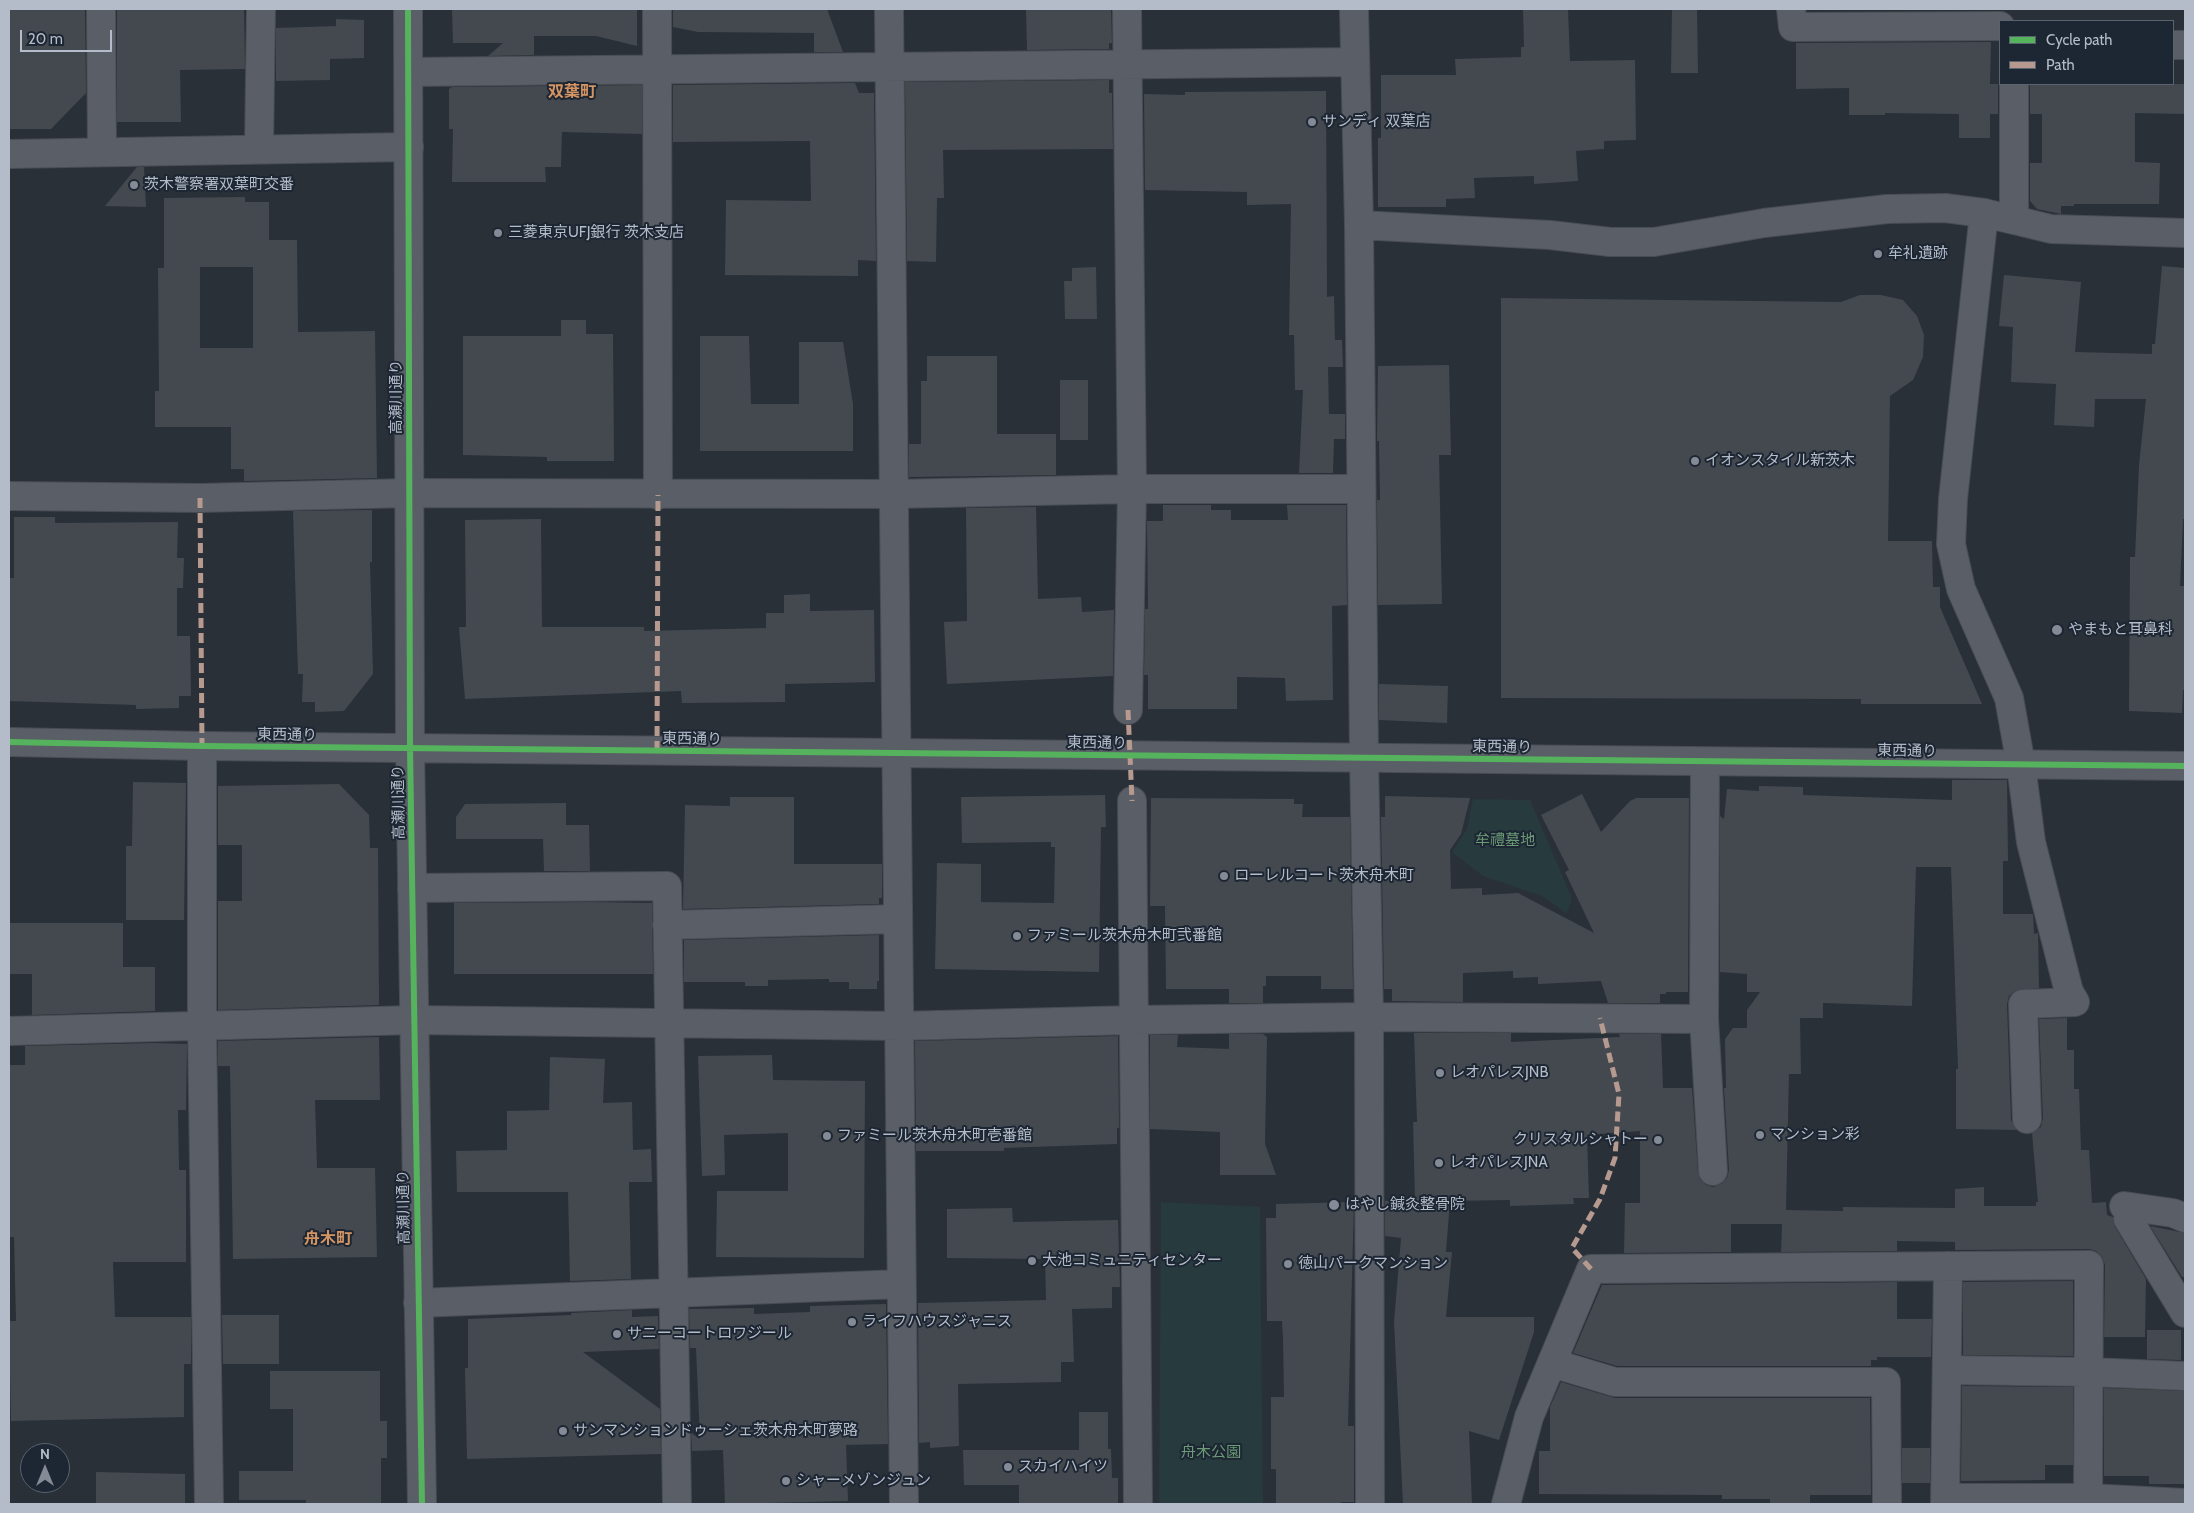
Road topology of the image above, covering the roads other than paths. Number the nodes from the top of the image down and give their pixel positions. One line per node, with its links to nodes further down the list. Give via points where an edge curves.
1 (101, 9): 18 (street)
2 (261, 9): 16 (street)
3 (408, 9): 14 (street, 高瀬川通り)
4 (657, 9): 13 (street)
5 (889, 9): 12 (street)
6 (1127, 9): 11 (street)
7 (1354, 9): 10 (street)
8 (1791, 9): 9 (street, via 1793,27)
9 (1999, 26)
10 (1355, 62): 11 (street); 22 (street)
11 (1129, 64): 12 (street); 24 (street)
12 (890, 67): 13 (street); 27 (street)
13 (659, 69): 14 (street); 28 (street)
14 (409, 72): 17 (street, 高瀬川通り)
15 (2014, 85): 21 (street)
16 (259, 148): 17 (street); 18 (street)
17 (409, 148): 26 (street, 高瀬川通り)
18 (102, 152): 19 (street)
19 (9, 154)
20 (1984, 213): 21 (street); 22 (street, via 1945,208 1887,209 1764,223 1654,242); 37 (street, via 1951,544 1961,589 2009,698)
21 (2014, 220): 23 (street, via 2050,228)
22 (1359, 226): 25 (street)
23 (2185, 233)
24 (1132, 489): 25 (street); 27 (street); 30 (street)
25 (1360, 489): 35 (street)
26 (410, 493): 28 (street); 29 (street, via 200,498); 33 (street, 高瀬川通り)
27 (894, 494): 28 (street); 34 (street)
28 (658, 495)
29 (9, 496)
30 (1128, 710)
31 (9, 742): 32 (street, 東西通り)
32 (202, 746): 33 (street, 東西通り); 48 (street)
33 (410, 748): 34 (street, 東西通り); 40 (street, 高瀬川通り)
34 (896, 753): 35 (street, 東西通り); 41 (street)
35 (1364, 758): 36 (street, 東西通り); 43 (street)
36 (1705, 762): 37 (street, 東西通り); 44 (street)
37 (2022, 765): 38 (street, 東西通り); 51 (street, via 2031,842 2069,992 2075,1002 2023,1004)
38 (2185, 766)
39 (1132, 801): 46 (street)
40 (412, 888): 42 (street, via 667,886); 45 (street, 高瀬川通り)
41 (898, 919): 42 (street); 49 (street)
42 (667, 925): 47 (street)
43 (1369, 1017): 44 (street); 46 (street); 71 (street)
44 (1704, 1019): 52 (street)
45 (414, 1020): 47 (street); 48 (street); 57 (street, 高瀬川通り)
46 (1134, 1020): 49 (street); 70 (street)
47 (669, 1023): 49 (street); 56 (street)
48 (202, 1026): 50 (street); 66 (street)
49 (899, 1026): 55 (street)
50 (9, 1031)
51 (2027, 1119)
52 (1713, 1171)
53 (2185, 1218): 58 (street, via 2173,1213 2126,1213)
54 (1948, 1266): 59 (street, via 1591,1269); 60 (street); 61 (street, via 2089,1265)
55 (901, 1284): 56 (street); 69 (street)
56 (675, 1294): 57 (street); 68 (street)
57 (418, 1303): 67 (street, 高瀬川通り)
58 (2185, 1313)
59 (1552, 1364): 72 (street, via 1529,1417); 73 (street, via 1615,1382 1886,1382)
60 (1947, 1370): 61 (street); 63 (street)
61 (2089, 1372): 62 (street); 64 (street)
62 (2185, 1376)
63 (1945, 1501): 64 (street)
64 (2088, 1501): 65 (street)
65 (2185, 1503)
66 (209, 1504)
67 (422, 1504)
68 (677, 1504)
69 (904, 1504)
70 (1138, 1504)
71 (1370, 1504)
72 (1506, 1504)
73 (1887, 1504)

